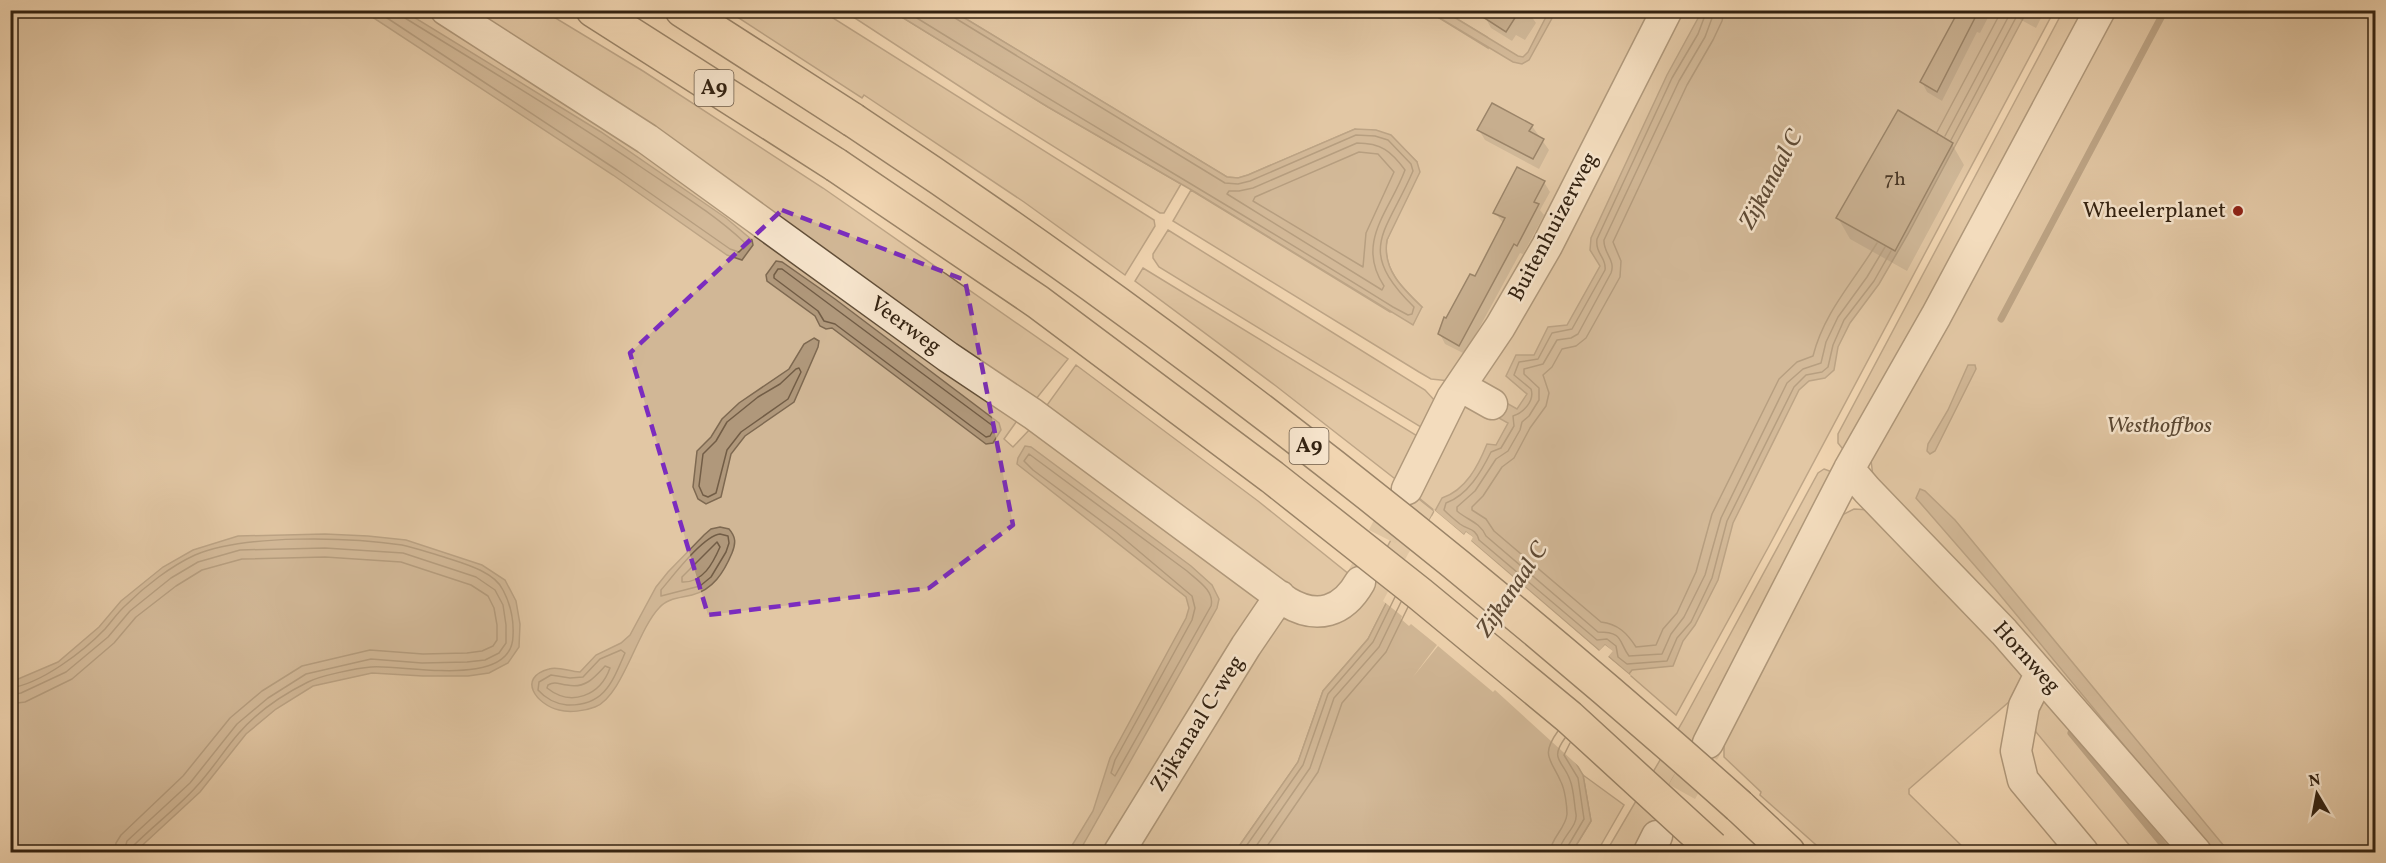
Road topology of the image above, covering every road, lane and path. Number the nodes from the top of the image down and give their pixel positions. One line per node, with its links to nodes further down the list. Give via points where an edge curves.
1 (446, 10): 11 (street, Veerweg, via 647,139)
2 (593, 10): 14 (highway, A9, bridge, via 836,165 1038,302 1272,477 1560,710)
3 (682, 10): 16 (highway, A9, bridge, via 853,120 1169,340 1325,459 1602,685)
4 (1667, 10): 6 (street, Buitenhuizerweg, via 1547,246)
5 (2100, 10): 8 (street)
6 (1460, 386): 7 (street); 9 (street, Buitenhuizerweg)
7 (1492, 404)
8 (1850, 469): 12 (street, Hornweg); 13 (street)
9 (1407, 489)
10 (1360, 582): 11 (street, Veerweg, via 1343,604 1325,611 1303,610)
11 (1280, 596): 15 (street, Zijkanaal C-weg)
12 (2040, 674): 17 (street, via 2024,706 2016,751 2023,780); 18 (street, Hornweg)
13 (1708, 743)
14 (1714, 850)
15 (1119, 852)
16 (1788, 852)
17 (2083, 852)
18 (2196, 852)

